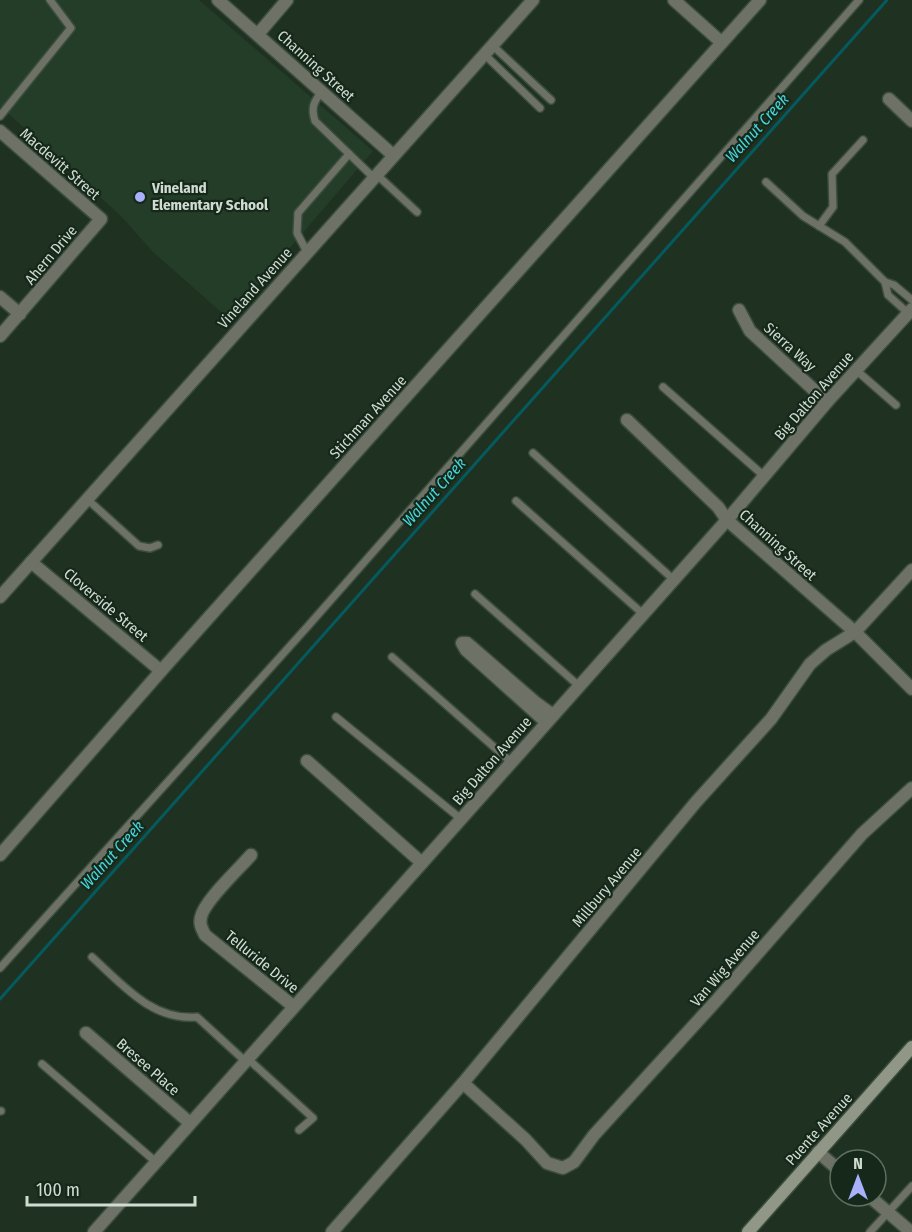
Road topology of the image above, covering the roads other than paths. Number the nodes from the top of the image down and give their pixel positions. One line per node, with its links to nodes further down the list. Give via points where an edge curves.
1 (50, 0): 15 (lane, via 71,28)
2 (218, 0): 8 (street, Channing Street)
3 (287, 0): 8 (street)
4 (533, 0): 10 (street, Vineland Avenue)
5 (674, 0): 9 (street)
6 (760, 0): 9 (street, Stichman Avenue)
7 (859, 0): 66 (lane)
8 (258, 34): 11 (street, Channing Street)
9 (721, 42): 53 (street, Stichman Avenue)
10 (488, 50): 13 (lane); 14 (lane); 20 (street, Vineland Avenue)
11 (322, 91): 19 (lane, via 313,103 315,122); 20 (street, Channing Street)
12 (888, 99): 16 (street)
13 (551, 100)
14 (540, 108)
15 (0, 116)
16 (912, 121)
17 (0, 131): 24 (street, Macdevitt Street)
18 (863, 140): 25 (lane, via 832,174 833,207)
19 (349, 154): 21 (lane); 26 (lane, via 298,213 297,233)
20 (393, 155): 21 (street, Vineland Avenue)
21 (375, 176): 23 (lane); 26 (street, Vineland Avenue)
22 (766, 182): 25 (lane)
23 (417, 212)
24 (101, 219): 32 (street, Ahern Drive)
25 (819, 226): 27 (lane, via 845,242)
26 (307, 252): 41 (street, Vineland Avenue)
27 (885, 282): 29 (lane); 31 (lane, via 888,295)
28 (0, 297): 32 (street)
29 (912, 300)
30 (739, 310): 36 (street, Sierra Way, via 750,331)
31 (910, 311): 34 (street, Big Dalton Avenue)
32 (20, 314): 33 (street, Ahern Drive)
33 (0, 336)
34 (856, 370): 36 (street, Big Dalton Avenue); 37 (lane)
35 (663, 387): 40 (lane)
36 (827, 402): 40 (street, Big Dalton Avenue)
37 (896, 405)
38 (627, 420): 43 (street, Channing Street)
39 (533, 453): 47 (lane)
40 (764, 476): 43 (street, Big Dalton Avenue)
41 (87, 499): 44 (lane, via 139,546); 45 (street, Vineland Avenue)
42 (516, 501): 50 (lane)
43 (727, 520): 47 (street, Big Dalton Avenue); 51 (street, Channing Street)
44 (158, 545)
45 (31, 562): 49 (street, Vineland Avenue); 53 (street, Cloverside Street)
46 (912, 570): 51 (street, Millbury Avenue)
47 (674, 580): 50 (street, Big Dalton Avenue)
48 (475, 594): 54 (lane)
49 (0, 597)
50 (643, 614): 54 (street, Big Dalton Avenue)
51 (855, 632): 55 (street, Channing Street); 72 (street, Millbury Avenue, via 810,664 771,718 696,802)
52 (392, 657): 59 (lane)
53 (161, 671): 62 (street, Stichman Avenue)
54 (579, 686): 57 (street, Big Dalton Avenue)
55 (912, 689)
56 (336, 717): 61 (lane)
57 (549, 718): 57 (street, via 467,643 462,643 466,650); 59 (street, Big Dalton Avenue)
58 (307, 761): 64 (street)
59 (511, 762): 61 (street, Big Dalton Avenue)
60 (912, 788): 72 (street, Van Wig Avenue, via 862,834 574,1162 563,1168 547,1163)
61 (461, 819): 64 (street, Big Dalton Avenue)
62 (0, 855)
63 (251, 855): 67 (street, Telluride Drive, via 206,904 201,927 205,935)
64 (422, 863): 67 (street, Big Dalton Avenue)
65 (92, 957): 70 (lane, via 148,1006 164,1013 197,1017)
66 (0, 968)
67 (293, 1006): 70 (street, Big Dalton Avenue)
68 (86, 1033): 73 (street, Bresee Place)
69 (912, 1047): 75 (main road, Puente Avenue)
70 (246, 1059): 73 (street, Big Dalton Avenue); 74 (lane, via 313,1118)
71 (42, 1064): 77 (lane)
72 (463, 1083): 82 (street, Millbury Avenue)
73 (190, 1123): 77 (street, Big Dalton Avenue)
74 (299, 1130)
75 (818, 1152): 76 (street); 83 (main road, Puente Avenue)
76 (828, 1161)
77 (156, 1162): 81 (street, Big Dalton Avenue)
78 (912, 1186): 80 (lane)
79 (883, 1208): 80 (street)
80 (888, 1212): 84 (lane); 85 (street)
81 (94, 1232)
82 (332, 1232)
83 (748, 1232)
84 (870, 1232)
85 (911, 1232)

